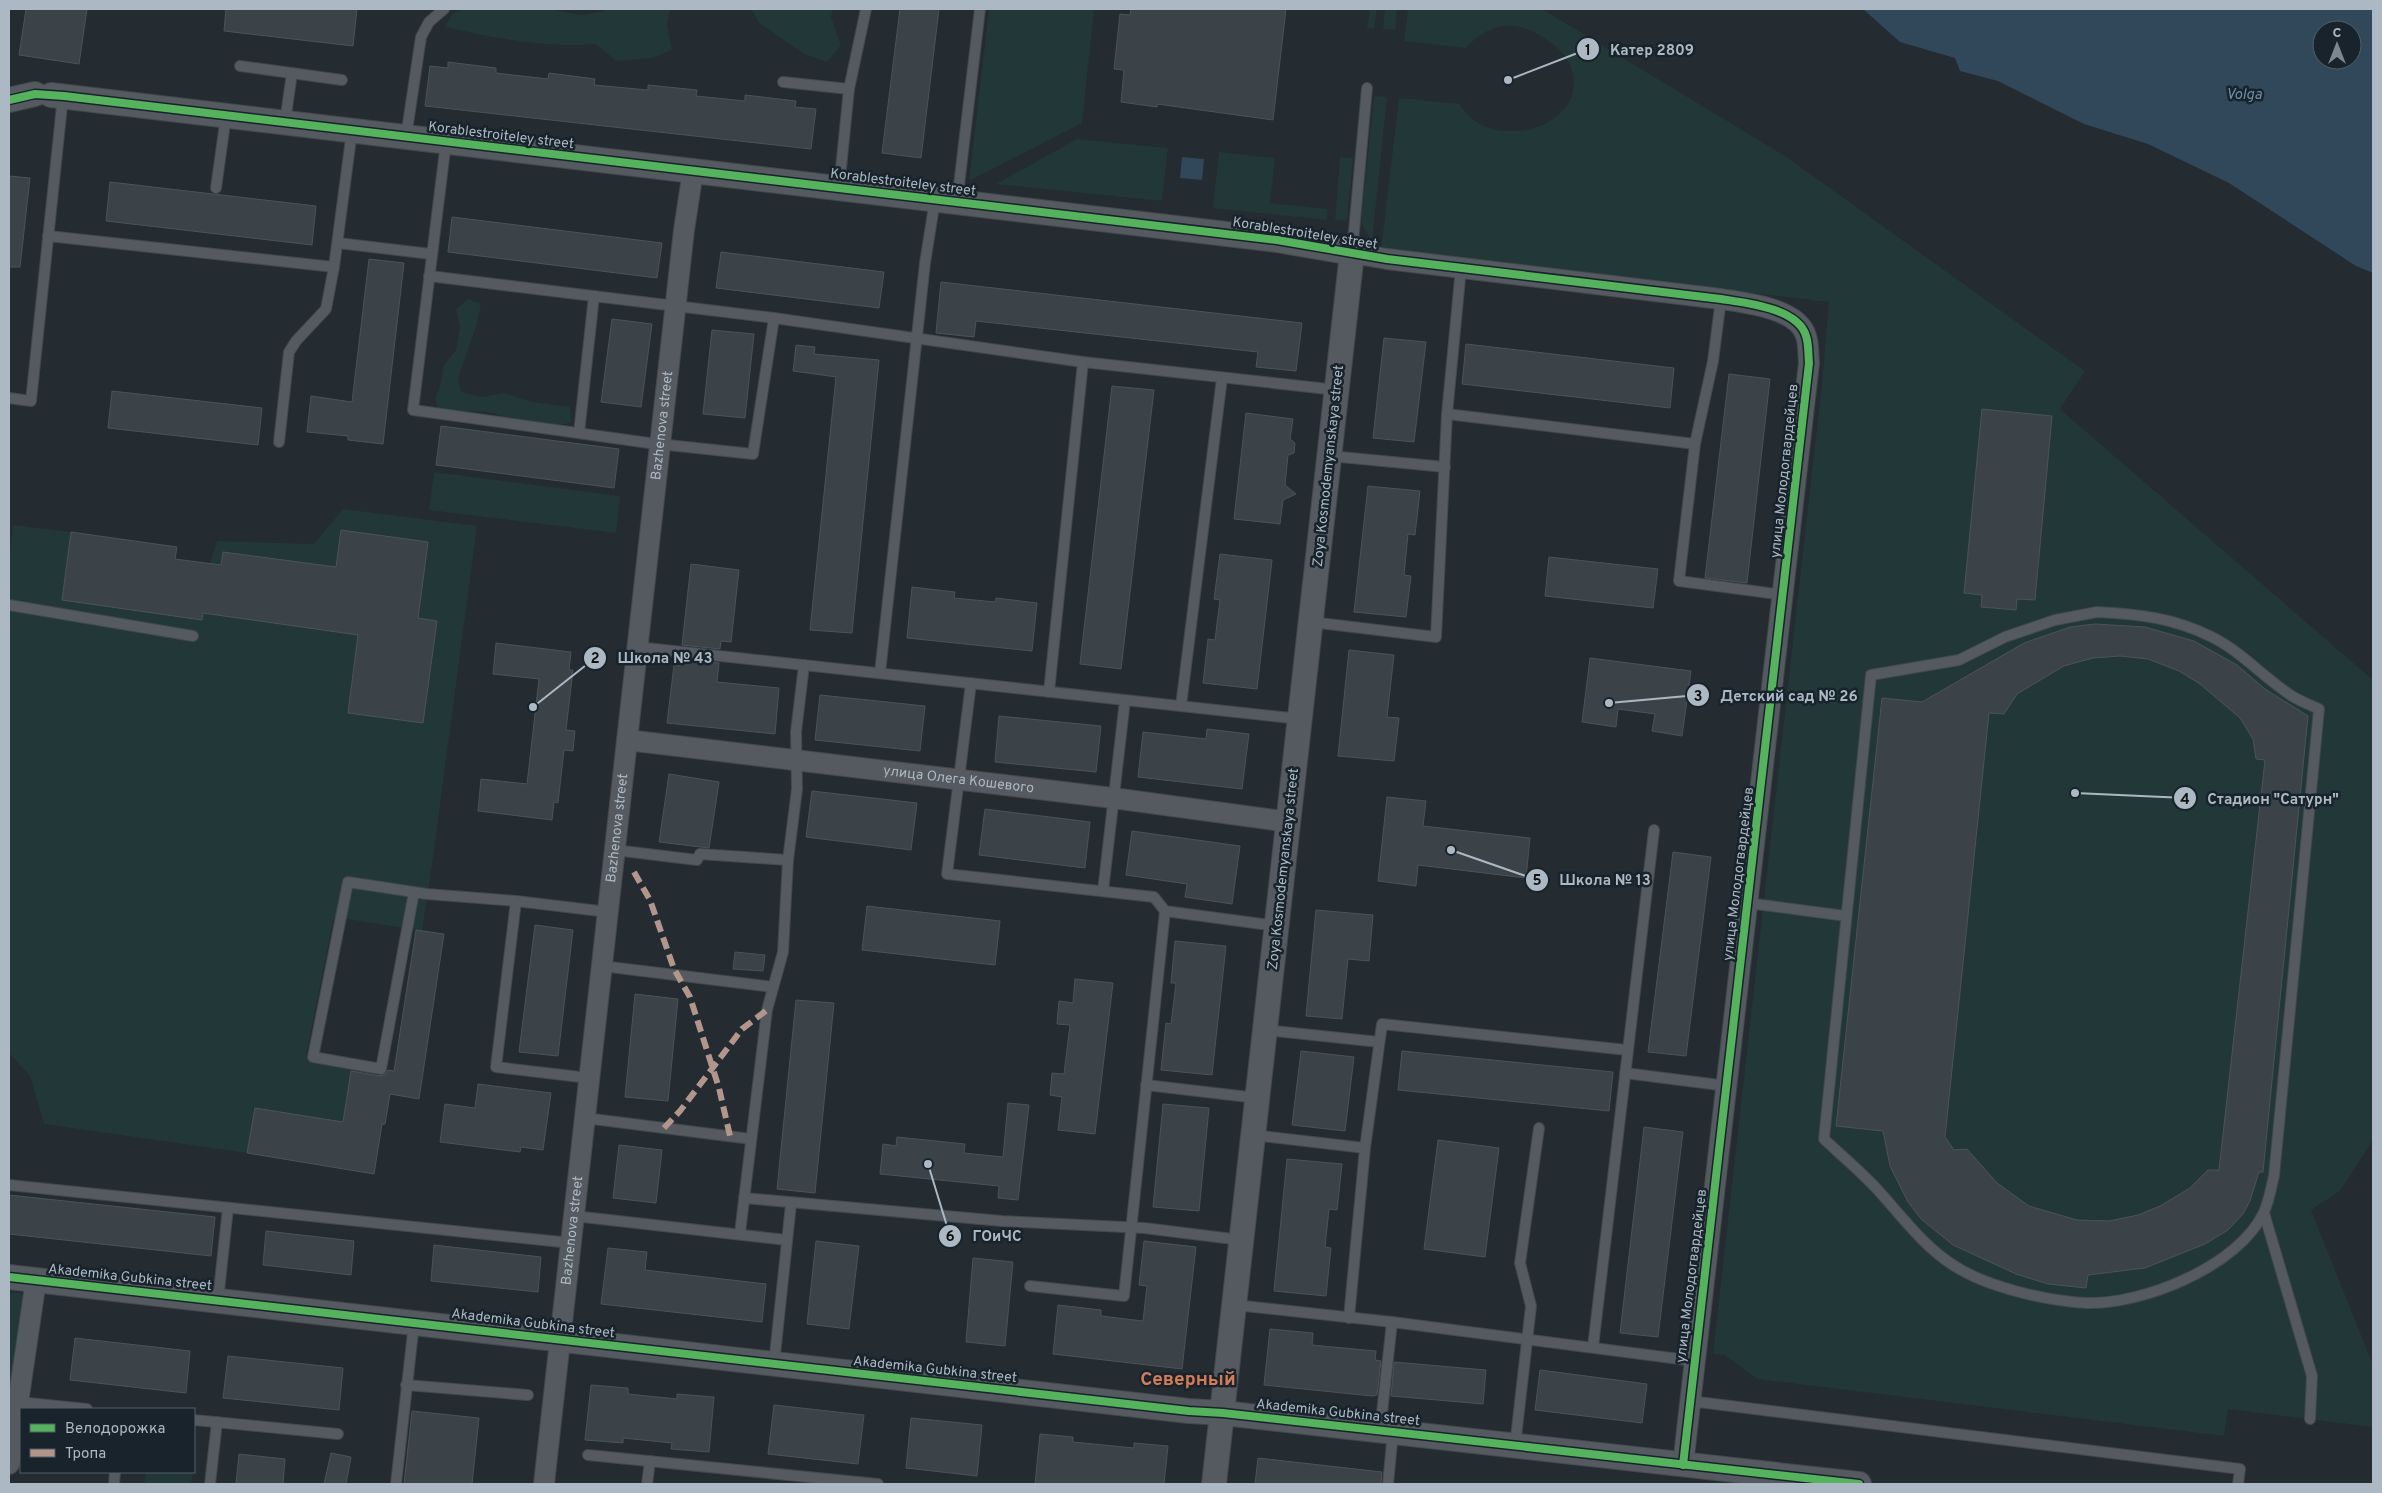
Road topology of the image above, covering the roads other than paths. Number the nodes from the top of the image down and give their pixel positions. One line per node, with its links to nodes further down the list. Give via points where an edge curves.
1 (444, 9): 15 (lane, via 428,22 421,37)
2 (866, 9): 9 (lane)
3 (980, 9): 20 (lane)
4 (240, 66): 5 (lane)
5 (292, 73): 6 (lane); 13 (lane)
6 (342, 80)
7 (783, 82): 9 (lane)
8 (1367, 88): 23 (lane)
9 (849, 89): 19 (lane)
10 (50, 95): 11 (street); 12 (street, Korablestroiteley street); 21 (lane)
11 (9, 100)
12 (226, 116): 13 (street, Korablestroiteley street); 18 (lane)
13 (285, 123): 14 (street, Korablestroiteley street)
14 (352, 131): 15 (street, Korablestroiteley street); 22 (lane)
15 (406, 138): 16 (street, Korablestroiteley street)
16 (446, 142): 17 (street, Korablestroiteley street); 24 (lane)
17 (693, 171): 19 (street, Korablestroiteley street); 30 (street, Bazhenova street)
18 (216, 188)
19 (839, 188): 20 (street, Korablestroiteley street)
20 (946, 201): 23 (street, Korablestroiteley street, via 1268,239); 33 (lane)
21 (48, 236): 25 (lane); 37 (lane, via 31,401)
22 (338, 243): 24 (lane); 25 (lane)
23 (1352, 253): 26 (street, Korablestroiteley street); 36 (street, Zoya Kosmodemyanskaya street)
24 (431, 254): 27 (lane)
25 (334, 268): 40 (lane, via 326,309 289,352)
26 (1461, 268): 29 (street, Korablestroiteley street); 38 (lane)
27 (429, 276): 28 (lane); 39 (lane, via 413,410)
28 (594, 296): 30 (lane); 39 (lane)
29 (1721, 298): 31 (street, Korablestroiteley street); 42 (lane, via 1713,361)
30 (676, 306): 32 (lane); 41 (street, Bazhenova street)
31 (1767, 308): 45 (street, улица Молодогвардейцев, via 1795,319 1806,335 1809,363)
32 (774, 318): 33 (lane); 41 (lane, via 753,454)
33 (917, 339): 34 (lane); 51 (lane)
34 (1084, 362): 35 (lane); 53 (lane)
35 (1222, 378): 36 (lane); 55 (lane)
36 (1338, 390): 43 (street, Zoya Kosmodemyanskaya street)
37 (9, 398)
38 (1447, 414): 42 (lane); 44 (lane)
39 (579, 433): 41 (lane)
40 (279, 442)
41 (660, 444): 49 (street, Bazhenova street)
42 (1695, 444): 45 (lane, via 1679,581)
43 (1330, 456): 44 (lane); 47 (street, Zoya Kosmodemyanskaya street)
44 (1444, 467): 47 (lane, via 1436,637)
45 (1784, 596): 68 (street, улица Молодогвардейцев)
46 (9, 604): 48 (lane)
47 (1312, 622): 56 (street, Zoya Kosmodemyanskaya street)
48 (193, 636)
49 (637, 648): 50 (lane); 57 (street, Bazhenova street)
50 (804, 665): 51 (lane); 58 (lane)
51 (880, 673): 52 (lane)
52 (971, 683): 53 (lane); 59 (lane)
53 (1049, 692): 54 (lane)
54 (1125, 700): 55 (lane); 60 (lane)
55 (1181, 706): 56 (lane)
56 (1300, 719): 61 (street, Zoya Kosmodemyanskaya street)
57 (626, 740): 58 (street, улица Олега Кошевого); 63 (street, Bazhenova street)
58 (796, 760): 59 (street, улица Олега Кошевого); 64 (lane, via 797,789)
59 (958, 780): 60 (street, улица Олега Кошевого); 65 (lane, via 947,874)
60 (1113, 798): 61 (street, улица Олега Кошевого); 65 (lane)
61 (1289, 822): 72 (street, Zoya Kosmodemyanskaya street)
62 (1654, 830): 77 (lane)
63 (614, 850): 64 (lane, via 697,860 700,854); 70 (street, Bazhenova street)
64 (788, 860): 74 (lane, via 783,952)
65 (1103, 891): 69 (lane, via 1154,897)
66 (414, 892): 66 (lane, via 381,1069 313,1057 348,882); 67 (lane)
67 (516, 901): 70 (lane); 79 (lane, via 496,1067)
68 (1748, 903): 71 (lane); 81 (street, улица Молодогвардейцев)
69 (1165, 911): 72 (lane); 80 (lane)
70 (608, 912): 73 (street, Bazhenova street)
71 (1846, 916): 92 (lane, via 1824,1139 1875,1187 1919,1239 1954,1266 1988,1282 2041,1297 2087,1303 2127,1299 2175,1283 2212,1265 2243,1242); 92 (lane, via 1871,676 1959,660 2005,637 2055,620 2097,612 2141,614 2176,622 2212,637 2292,696 2319,709 2274,1176)
72 (1277, 926): 75 (street, Zoya Kosmodemyanskaya street)
73 (602, 966): 74 (lane); 79 (street, Bazhenova street)
74 (773, 987): 86 (lane, via 766,1010)
75 (1266, 1030): 76 (lane); 82 (street, Zoya Kosmodemyanskaya street)
76 (1379, 1042): 77 (lane, via 1382,1024); 87 (lane)
77 (1627, 1050): 78 (lane)
78 (1625, 1073): 81 (lane); 109 (lane)
79 (590, 1078): 83 (street, Bazhenova street)
80 (1146, 1085): 82 (lane); 94 (lane)
81 (1727, 1086): 110 (street, улица Молодогвардейцев)
82 (1257, 1098): 85 (street, Zoya Kosmodemyanskaya street)
83 (585, 1118): 86 (lane); 93 (street, Bazhenova street)
84 (1539, 1128): 107 (lane, via 1520,1263 1531,1306)
85 (1253, 1135): 87 (lane); 97 (street, Zoya Kosmodemyanskaya street)
86 (751, 1139): 89 (lane)
87 (1365, 1148): 104 (lane)
88 (9, 1185): 91 (lane)
89 (744, 1198): 90 (lane); 95 (lane)
90 (791, 1204): 94 (lane); 96 (lane)
91 (228, 1208): 98 (lane); 102 (lane)
92 (2264, 1213): 118 (lane, via 2312,1376)
93 (574, 1216): 95 (lane); 98 (street, Bazhenova street)
94 (1131, 1228): 97 (lane); 101 (lane, via 1124,1296)
95 (740, 1233): 96 (lane)
96 (787, 1240): 111 (lane)
97 (1241, 1240): 103 (street, Zoya Kosmodemyanskaya street)
98 (571, 1243): 108 (street, Bazhenova street)
99 (9, 1277): 100 (street, Akademika Gubkina street)
100 (36, 1280): 102 (street, Akademika Gubkina street); 115 (street)
101 (1030, 1286)
102 (218, 1300): 106 (street, Akademika Gubkina street)
103 (1235, 1305): 104 (lane); 117 (street, Zoya Kosmodemyanskaya street)
104 (1349, 1318): 105 (lane)
105 (1392, 1322): 107 (lane); 121 (lane)
106 (414, 1323): 108 (street, Akademika Gubkina street); 112 (lane)
107 (1527, 1339): 109 (lane); 123 (lane)
108 (560, 1340): 111 (street, Akademika Gubkina street); 131 (street, Bazhenova street)
109 (1593, 1347): 110 (lane)
110 (1694, 1361): 114 (street, улица Молодогвардейцев)
111 (774, 1364): 117 (street, Akademika Gubkina street)
112 (406, 1385): 113 (lane); 130 (lane)
113 (528, 1395)
114 (1690, 1401): 127 (street, улица Молодогвардейцев); 137 (lane, via 2240,1469)
115 (19, 1402): 116 (lane); 126 (street)
116 (78, 1408)
117 (1223, 1413): 121 (street, Akademika Gubkina street); 134 (street, Zoya Kosmodemyanskaya street)
118 (2310, 1419)
119 (195, 1420): 120 (lane)
120 (217, 1422): 122 (lane); 129 (lane)
121 (1387, 1431): 123 (street, Akademika Gubkina street); 135 (lane)
122 (338, 1434)
123 (1515, 1446): 127 (street, Akademika Gubkina street)
124 (588, 1455): 125 (lane)
125 (650, 1461): 132 (lane); 133 (lane)
126 (9, 1464)
127 (1682, 1465): 128 (street, Akademika Gubkina street)
128 (1765, 1479): 136 (street, Akademika Gubkina street)
129 (210, 1484)
130 (396, 1484)
131 (544, 1484)
132 (647, 1484)
133 (878, 1484)
134 (1214, 1484)
135 (1388, 1484)
136 (1859, 1484)
137 (2238, 1484)

